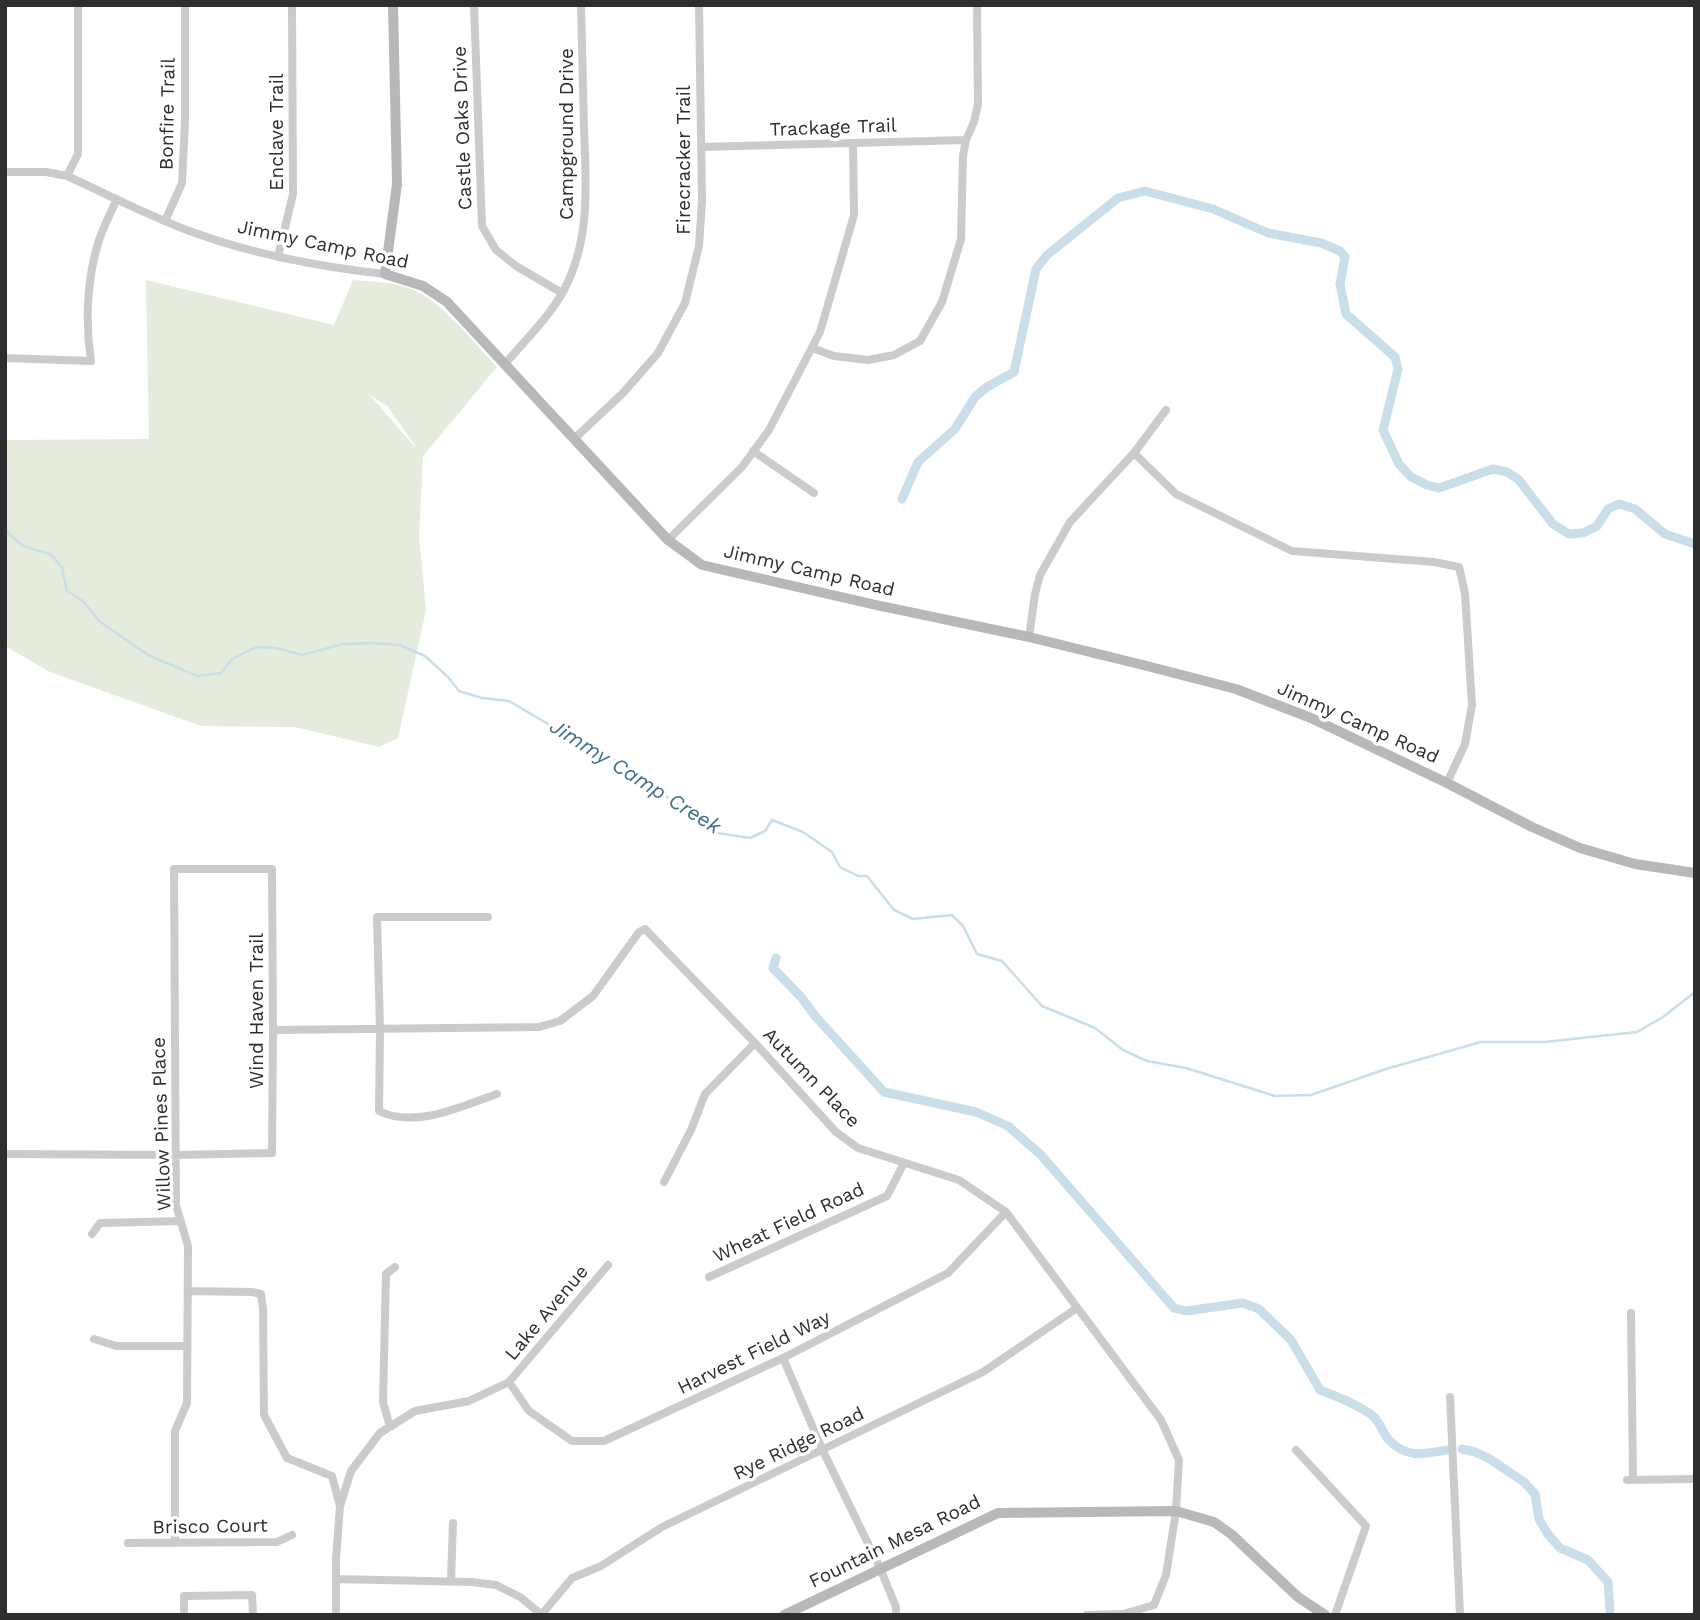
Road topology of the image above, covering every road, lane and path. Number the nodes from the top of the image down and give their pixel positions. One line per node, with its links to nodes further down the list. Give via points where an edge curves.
1 (78, 5): 13 (street, via 78,155)
2 (184, 5): 15 (street, Bonfire Trail, via 182,183)
3 (292, 5): 16 (street, Enclave Trail, via 293,194)
4 (393, 5): 17 (street, via 397,184)
5 (474, 5): 18 (street, Castle Oaks Drive, via 482,226 496,250)
6 (581, 5): 18 (street, Campground Drive, via 586,205 582,238)
7 (699, 5): 11 (street, Firecracker Trail)
8 (977, 5): 9 (street, via 978,104)
9 (966, 140): 10 (street, Trackage Trail); 19 (street, via 961,239 942,302 920,341 894,355 868,360)
10 (853, 144): 11 (street, Trackage Trail); 19 (street, via 854,215)
11 (701, 147): 23 (street, Firecracker Trail, via 699,246 685,303 658,354)
12 (5, 172): 13 (street, Jimmy Camp Road)
13 (66, 176): 14 (street, Jimmy Camp Road)
14 (117, 199): 15 (street, Jimmy Camp Road); 20 (street, via 99,240 89,289 91,361)
15 (165, 220): 16 (street, Jimmy Camp Road)
16 (278, 257): 17 (street, Jimmy Camp Road)
17 (385, 274): 21 (street, Jimmy Camp Road, via 423,286 447,302)
18 (562, 293): 21 (street, Campground Drive)
19 (812, 348): 24 (street)
20 (5, 358)
21 (504, 365): 23 (street, Jimmy Camp Road)
22 (1166, 410): 25 (street)
23 (574, 439): 27 (street, Jimmy Camp Road)
24 (753, 451): 26 (street); 27 (street)
25 (1134, 453): 28 (street, via 1070,522 1040,575); 29 (street, via 1176,494 1292,551 1458,567 1465,593 1472,705 1465,744)
26 (814, 493)
27 (668, 540): 28 (street, Jimmy Camp Road, via 702,565)
28 (1029, 637): 29 (street, Jimmy Camp Road, via 1236,689 1311,718)
29 (1447, 783): 31 (street, Jimmy Camp Road, via 1580,848 1635,864)
30 (272, 869): 34 (street, Wind Haven Trail); 38 (street, Willow Pines Place, via 174,869)
31 (1695, 873)
32 (488, 917): 33 (street, via 377,917)
33 (380, 1029): 34 (street, Autumn Place); 35 (street, Autumn Place, via 539,1027 560,1021 593,996 645,929); 36 (street, via 379,1111 391,1117 432,1116)
34 (273, 1030): 38 (street, Wind Haven Trail, via 272,1153)
35 (755, 1043): 39 (street, Autumn Place, via 836,1132 858,1148); 40 (street, via 705,1094)
36 (497, 1094)
37 (5, 1154): 38 (street)
38 (175, 1155): 42 (street, Willow Pines Place, via 176,1205)
39 (904, 1163): 41 (street, Autumn Place, via 959,1180); 46 (street, Wheat Field Road, via 887,1196)
40 (664, 1182)
41 (1006, 1212): 48 (street, Autumn Place); 52 (street, Harvest Field Way, via 948,1273)
42 (181, 1221): 43 (street, via 100,1223); 47 (street, Willow Pines Place, via 188,1246)
43 (92, 1234)
44 (608, 1265): 53 (street, Lake Avenue)
45 (395, 1267): 55 (street, via 386,1274 383,1402)
46 (709, 1277)
47 (188, 1292): 51 (street, Willow Pines Place); 59 (street, via 261,1294 264,1415 287,1458 332,1476)
48 (1077, 1308): 57 (street, Rye Ridge Road, via 984,1372); 60 (street, Autumn Place, via 1161,1420 1179,1460)
49 (1631, 1313): 58 (street, via 1630,1480)
50 (94, 1339): 51 (street, via 116,1346)
51 (187, 1346): 64 (street, Willow Pines Place, via 187,1403 175,1431)
52 (783, 1358): 53 (street, Harvest Field Way, via 604,1441 572,1441 529,1411); 57 (street)
53 (509, 1382): 55 (street, Lake Avenue, via 470,1401 415,1412)
54 (1450, 1397): 77 (street)
55 (390, 1427): 59 (street, Lake Avenue, via 380,1433 351,1471)
56 (1296, 1450): 76 (street, via 1366,1526)
57 (823, 1451): 65 (street); 68 (street, Rye Ridge Road, via 662,1527 601,1566 572,1578)
58 (1695, 1479)
59 (340, 1506): 66 (street, Lake Avenue)
60 (1176, 1511): 65 (street, Fountain Mesa Road, via 998,1513); 74 (street, Autumn Place, via 1166,1575 1154,1605 1123,1614); 75 (street, Fountain Mesa Road, via 1214,1522 1298,1597)
61 (453, 1523): 67 (street)
62 (292, 1535): 64 (street, Brisco Court, via 277,1542)
63 (128, 1543): 64 (street, Brisco Court)
64 (175, 1543)
65 (880, 1568): 72 (street, Fountain Mesa Road); 73 (street)
66 (336, 1579): 67 (street); 71 (street, Lake Avenue)
67 (451, 1581): 68 (street, via 496,1585)
68 (542, 1614)
69 (184, 1615): 70 (street, via 184,1596 252,1595)
70 (253, 1615)
71 (336, 1615)
72 (784, 1615)
73 (896, 1615)
74 (1087, 1615)
75 (1325, 1615)
76 (1335, 1615)
77 (1460, 1615)

